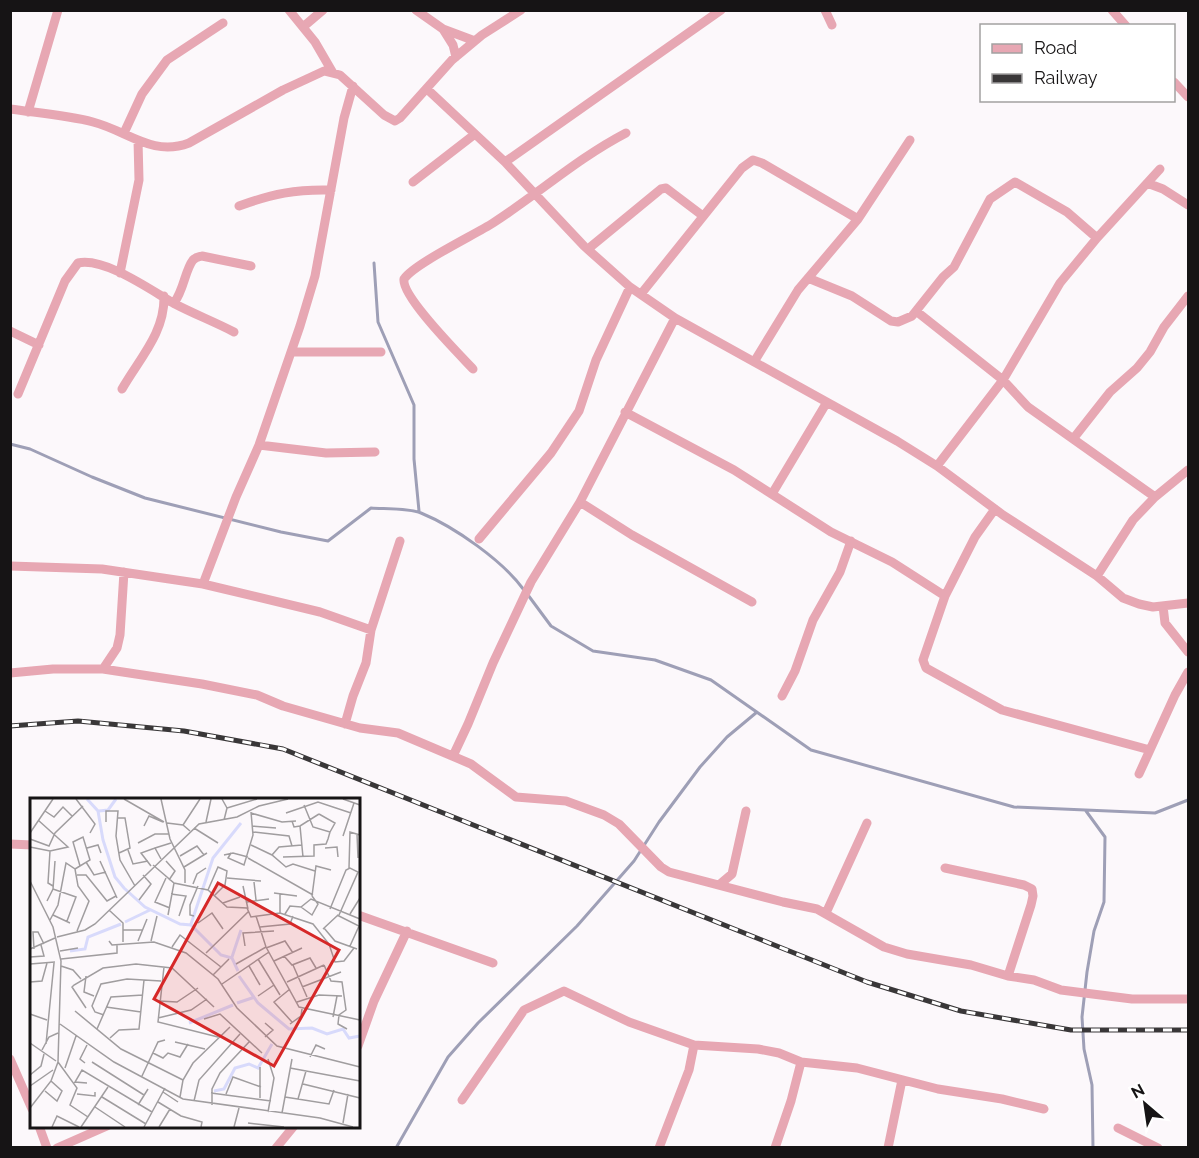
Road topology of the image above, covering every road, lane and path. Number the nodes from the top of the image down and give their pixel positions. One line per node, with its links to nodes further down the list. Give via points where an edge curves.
1 (58, 10): 22 (street)
2 (288, 10): 12 (street)
3 (323, 10): 12 (street)
4 (416, 10): 13 (street)
5 (721, 10): 28 (street)
6 (825, 10): 11 (street)
7 (1112, 10): 10 (street)
8 (517, 12): 14 (street)
9 (223, 23): 23 (street, via 167,60 142,94)
10 (1124, 24)
11 (832, 25)
12 (303, 27): 16 (street)
13 (443, 29): 14 (street); 15 (street)
14 (475, 40): 15 (street)
15 (456, 57): 19 (street)
16 (333, 74): 18 (street); 26 (street, via 324,71 308,77 179,147 160,148)
17 (1175, 84): 20 (street)
18 (353, 86): 19 (street, via 384,116 395,121); 32 (street)
19 (427, 90): 25 (street)
20 (1188, 97)
21 (10, 109): 22 (street)
22 (28, 112): 23 (street, via 93,122)
23 (124, 132): 26 (street)
24 (626, 133): 33 (street, via 580,160)
25 (475, 134): 28 (street); 30 (street)
26 (138, 140): 41 (street, via 139,180)
27 (910, 140): 37 (street)
28 (505, 162): 33 (street)
29 (1160, 169): 31 (street)
30 (413, 182)
31 (1147, 183): 34 (street); 38 (street)
32 (331, 190): 35 (street, via 290,191); 53 (street, via 315,276)
33 (536, 193): 39 (street); 56 (street, via 404,279 411,300)
34 (1188, 205)
35 (239, 206)
36 (703, 216): 37 (street, via 742,168 756,160); 39 (street, via 666,188 662,189); 44 (street)
37 (858, 219): 42 (street)
38 (1097, 238): 48 (street, via 1066,212 1015,182 990,199 954,267); 57 (street, via 1060,283)
39 (588, 249): 43 (street)
40 (251, 266): 47 (street, via 197,257)
41 (120, 273): 46 (street); 52 (street, via 94,263 78,263 65,281)
42 (808, 278): 48 (street, via 852,296 891,321 904,321); 55 (street)
43 (630, 287): 44 (street); 71 (street, via 596,360 579,411 551,453)
44 (641, 294): 49 (street)
45 (1188, 296): 62 (street, via 1150,352 1110,392)
46 (164, 297): 47 (street); 58 (street, via 159,329)
47 (174, 303): 51 (street)
48 (916, 311): 57 (street)
49 (675, 318): 55 (street); 61 (street)
50 (10, 331): 52 (street)
51 (234, 332)
52 (39, 345): 59 (street)
53 (291, 352): 54 (street); 63 (street)
54 (381, 352)
55 (754, 362): 60 (street)
56 (473, 369)
57 (1003, 380): 62 (street, via 1028,407); 65 (street)
58 (122, 389)
59 (18, 394)
60 (827, 402): 65 (street); 67 (street)
61 (625, 412): 67 (street); 69 (street)
62 (1073, 439): 68 (street)
63 (259, 445): 64 (street, via 326,453); 77 (street)
64 (375, 452)
65 (936, 465): 70 (street)
66 (1188, 470): 68 (street)
67 (772, 494): 73 (street)
68 (1155, 497): 76 (street, via 1133,520)
69 (580, 502): 79 (street); 90 (street, via 531,582)
70 (994, 509): 76 (street); 78 (street)
71 (479, 539)
72 (400, 541): 82 (street)
73 (851, 541): 78 (street); 87 (street)
74 (10, 566): 75 (street)
75 (124, 572): 77 (street); 84 (street, via 117,648)
76 (1096, 576): 81 (street, via 1123,598)
77 (203, 584): 82 (street, via 320,612)
78 (945, 596): 89 (street, via 923,660 932,673 1002,710)
79 (752, 602)
80 (1188, 603): 81 (street)
81 (1163, 606): 83 (street, via 1165,624)
82 (371, 630): 88 (street, via 366,663)
83 (1188, 652)
84 (103, 669): 86 (street); 88 (street, via 234,689)
85 (1188, 672): 89 (street)
86 (10, 673)
87 (782, 696)
88 (345, 724): 90 (street, via 398,733)
89 (1150, 750): 91 (street)
90 (453, 756): 97 (street, via 471,764 516,797 566,801 604,815 619,824 669,872)
91 (1138, 774)
92 (746, 811): 97 (street, via 732,874)
93 (867, 823): 98 (street)
94 (10, 844): 95 (street)
95 (30, 845)
96 (945, 868): 102 (street, via 1032,890 1031,905)
97 (719, 885): 98 (street)
98 (826, 913): 102 (street, via 884,947)
99 (360, 916): 100 (street)
100 (407, 931): 101 (street); 104 (street)
101 (493, 963)
102 (1008, 976): 103 (street, via 1061,990 1132,999)
103 (1188, 999)
104 (360, 1040)
105 (694, 1045): 107 (street, via 758,1049); 109 (street, via 629,1022 564,991 524,1010); 119 (street, via 689,1070)
106 (10, 1059): 110 (street)
107 (801, 1062): 108 (street, via 849,1066); 120 (street)
108 (902, 1080): 111 (street); 121 (street)
109 (462, 1100)
110 (30, 1104)
111 (1044, 1109)
112 (40, 1128): 116 (street)
113 (102, 1128): 117 (street)
114 (292, 1128): 118 (street)
115 (1118, 1128): 122 (street)
116 (47, 1148)
117 (57, 1148)
118 (276, 1148)
119 (659, 1148)
120 (775, 1148)
121 (888, 1148)
122 (1158, 1148)

